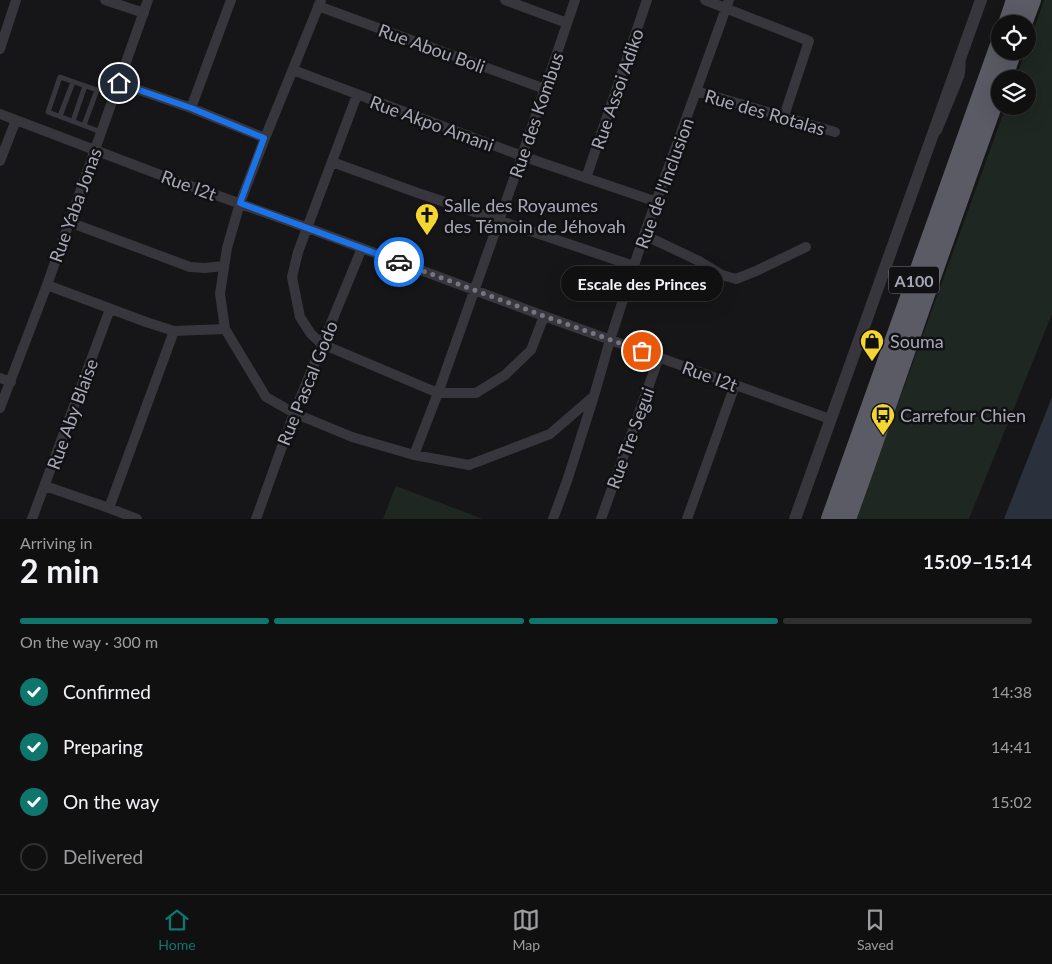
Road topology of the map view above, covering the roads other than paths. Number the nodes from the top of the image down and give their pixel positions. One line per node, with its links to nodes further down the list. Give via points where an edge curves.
1 (16, 0): 18 (street)
2 (105, 0): 14 (street)
3 (148, 0): 14 (street, Rue Yaba Jonas)
4 (231, 0): 27 (street)
5 (505, 0): 17 (street)
6 (575, 0): 17 (street, Rue des Kombus)
7 (647, 0): 42 (street, Rue Assoi Adiko)
8 (705, 0): 13 (street)
9 (981, 0): 69 (street)
10 (1015, 0): 15 (highway)
11 (1032, 0): 16 (highway)
12 (320, 3): 20 (street); 24 (street, Rue Abou Boli)
13 (728, 4): 25 (street, Rue de l'Inclusion); 31 (street, via 809,41)
14 (144, 13): 22 (street, Rue Yaba Jonas)
15 (1010, 15)
16 (1027, 15)
17 (567, 23): 24 (street, Rue des Kombus)
18 (0, 49)
19 (994, 60): 80 (highway, A100)
20 (293, 70): 26 (street, Rue Akpo Amani); 37 (street)
21 (73, 82): 23 (lane); 30 (lane); 30 (lane, via 60,77 48,112)
22 (119, 83): 27 (street); 35 (street, Rue Yaba Jonas)
23 (85, 86): 33 (lane); 34 (lane, via 97,90)
24 (545, 89): 39 (street, Rue des Kombus)
25 (696, 92): 31 (street, Rue des Rotalas); 43 (street, Rue de l'Inclusion)
26 (357, 95): 39 (street, Rue Akpo Amani); 41 (street)
27 (191, 108): 37 (street)
28 (991, 112): 81 (highway, A100)
29 (0, 114): 32 (street, Rue I2t)
30 (60, 116): 33 (lane)
31 (784, 116): 36 (street, Rue des Rotalas)
32 (16, 120): 38 (street, Rue I2t); 40 (street)
33 (73, 121): 34 (lane)
34 (84, 125): 35 (lane)
35 (102, 132): 38 (street, Rue Yaba Jonas)
36 (834, 132)
37 (264, 138): 44 (street)
38 (95, 150): 44 (street, Rue I2t); 46 (street, Rue Yaba Jonas)
39 (522, 156): 42 (street, Rue Akpo Amani); 45 (street, Rue des Kombus)
40 (0, 161)
41 (332, 162): 45 (street); 47 (street)
42 (586, 178): 43 (street, Rue Akpo Amani)
43 (656, 202): 48 (street, Rue de l'Inclusion)
44 (240, 203): 47 (street, Rue I2t); 51 (street)
45 (499, 221): 52 (street); 54 (street, Rue des Kombus)
46 (69, 222): 51 (street, via 190,267); 53 (street, Rue Yaba Jonas)
47 (308, 228): 50 (street, Rue I2t); 60 (street, via 292,277 300,317)
48 (644, 235): 49 (street, via 736,279); 52 (street, Rue de l'Inclusion)
49 (806, 247)
50 (362, 248): 54 (street, Rue I2t); 60 (street, Rue Pascal Godo)
51 (224, 266): 57 (street, via 220,294)
52 (634, 266): 59 (street, Rue de l'Inclusion)
53 (47, 285): 55 (street); 63 (street, Rue Yaba Jonas)
54 (475, 290): 56 (street, Rue I2t); 65 (street, Rue des Kombus)
55 (110, 309): 58 (street); 71 (street, Rue Aby Blaise)
56 (544, 316): 59 (street, Rue I2t); 65 (street, via 531,350 505,375 476,393)
57 (224, 329): 58 (street); 68 (street, via 266,397)
58 (174, 331): 72 (street)
59 (610, 340): 61 (street, Rue I2t); 66 (street, Rue de l'Inclusion)
60 (322, 344): 65 (street); 68 (street, Rue Pascal Godo)
61 (658, 357): 64 (street, Rue I2t); 77 (street, Rue Tre Segui)
62 (0, 378): 63 (street)
63 (10, 382): 67 (street, Rue Yaba Jonas)
64 (735, 385): 69 (street, Rue I2t); 78 (street)
65 (438, 393): 70 (street, Rue des Kombus)
66 (594, 396): 70 (street, via 550,434 469,465); 76 (street, Rue de l'Inclusion)
67 (0, 408)
68 (294, 413): 70 (street, via 352,437); 75 (street, Rue Pascal Godo)
69 (830, 419): 79 (street)
70 (414, 455)
71 (45, 486): 72 (street); 73 (street, Rue Aby Blaise)
72 (109, 508): 74 (street)
73 (32, 519)
74 (137, 519)
75 (256, 519)
76 (553, 519)
77 (601, 519)
78 (687, 519)
79 (795, 519)
80 (830, 519)
81 (847, 519)

